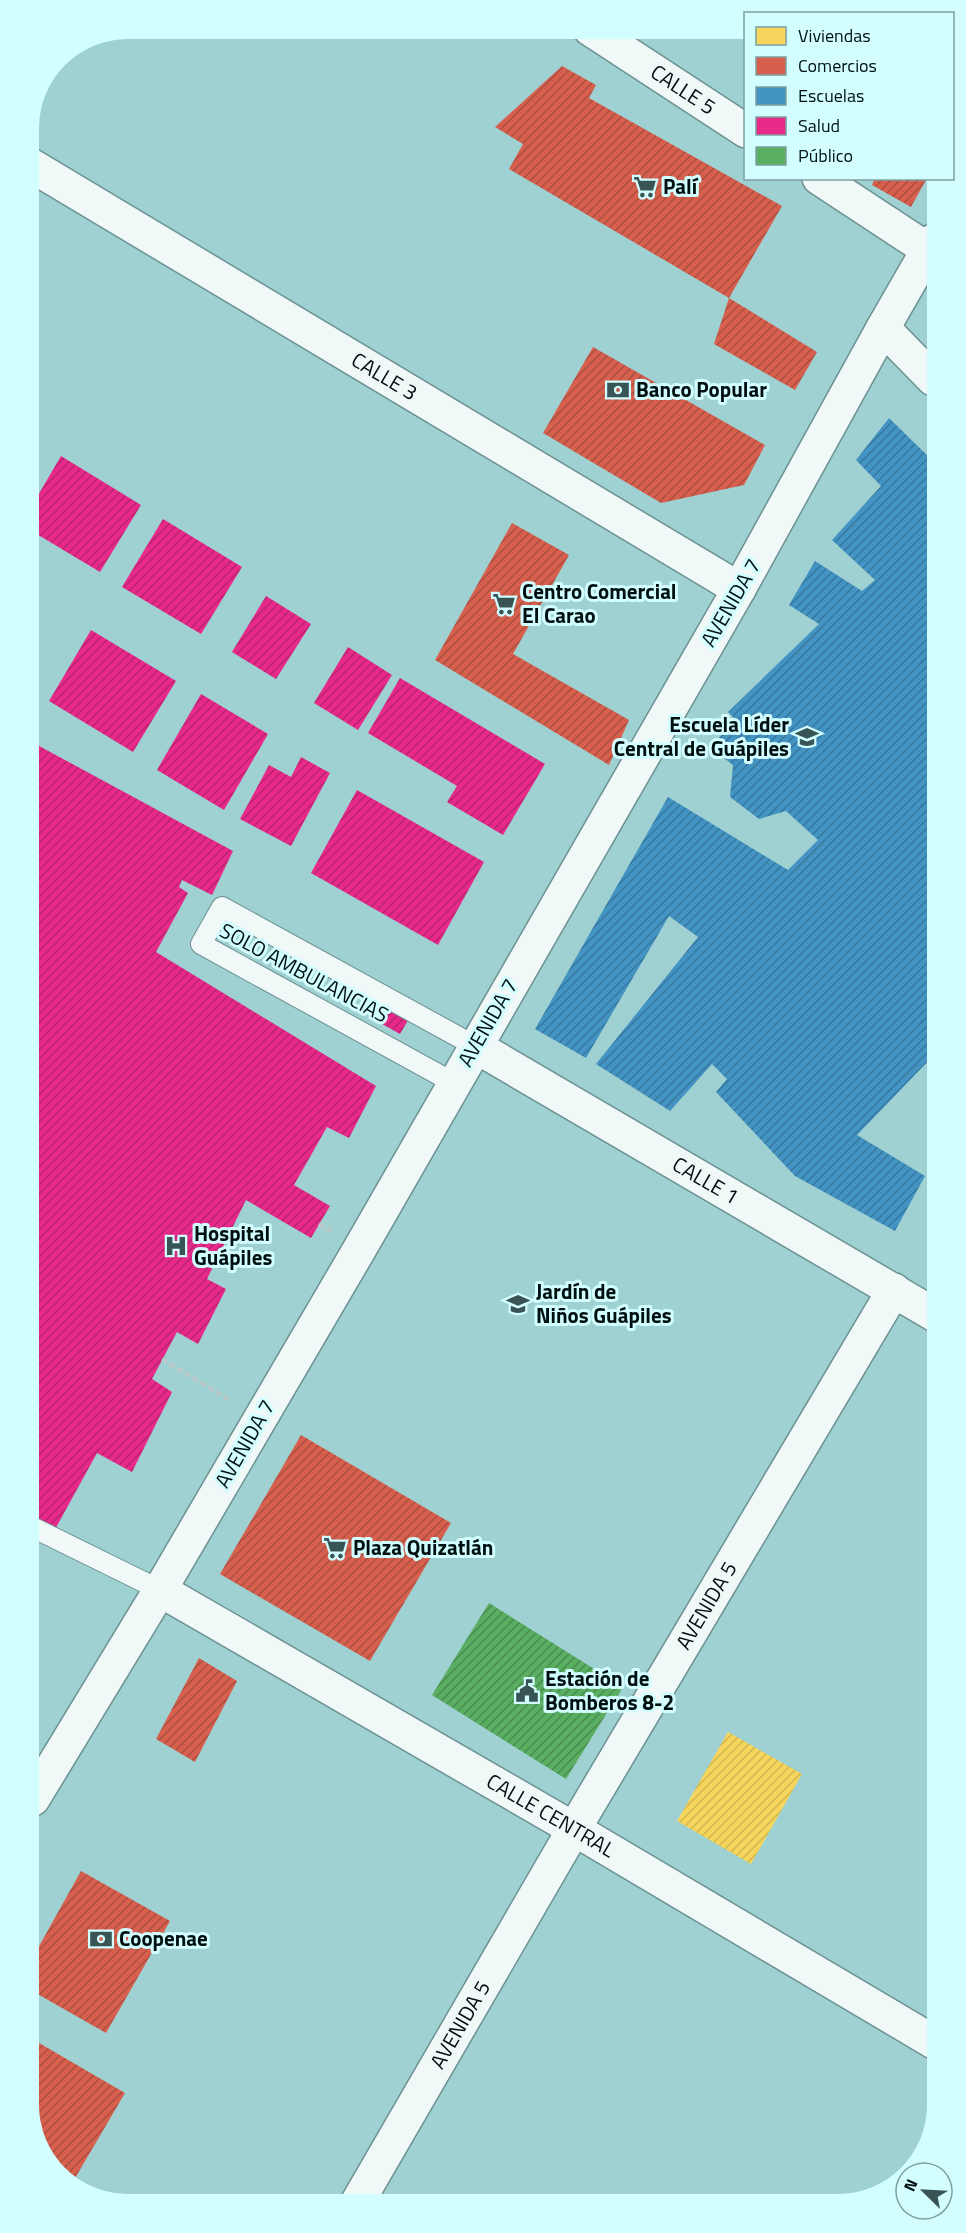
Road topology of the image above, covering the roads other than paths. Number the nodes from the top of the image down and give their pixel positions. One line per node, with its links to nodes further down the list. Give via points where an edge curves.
1 (605, 39): 2 (main road, CALLE 5)
2 (744, 129)
3 (39, 170): 9 (main road, CALLE 3)
4 (822, 180): 5 (main road)
5 (927, 243)
6 (927, 250): 7 (main road, AVENIDA 7)
7 (883, 328): 8 (main road); 9 (main road, AVENIDA 7)
8 (927, 373)
9 (739, 589): 10 (main road, AVENIDA 7)
10 (475, 1046): 11 (main road, AVENIDA 7); 11 (lane, SOLO AMBULANCIAS, via 222,907 201,944); 12 (main road, CALLE 1)
11 (454, 1083): 15 (main road, AVENIDA 7)
12 (894, 1290): 13 (main road, CALLE 1); 17 (main road, AVENIDA 5)
13 (927, 1310)
14 (39, 1530): 15 (lane)
15 (160, 1590): 16 (main road, AVENIDA 7); 17 (main road, CALLE CENTRAL)
16 (39, 1789)
17 (574, 1829): 18 (main road, CALLE CENTRAL); 19 (main road, AVENIDA 5)
18 (927, 2038)
19 (362, 2194)

